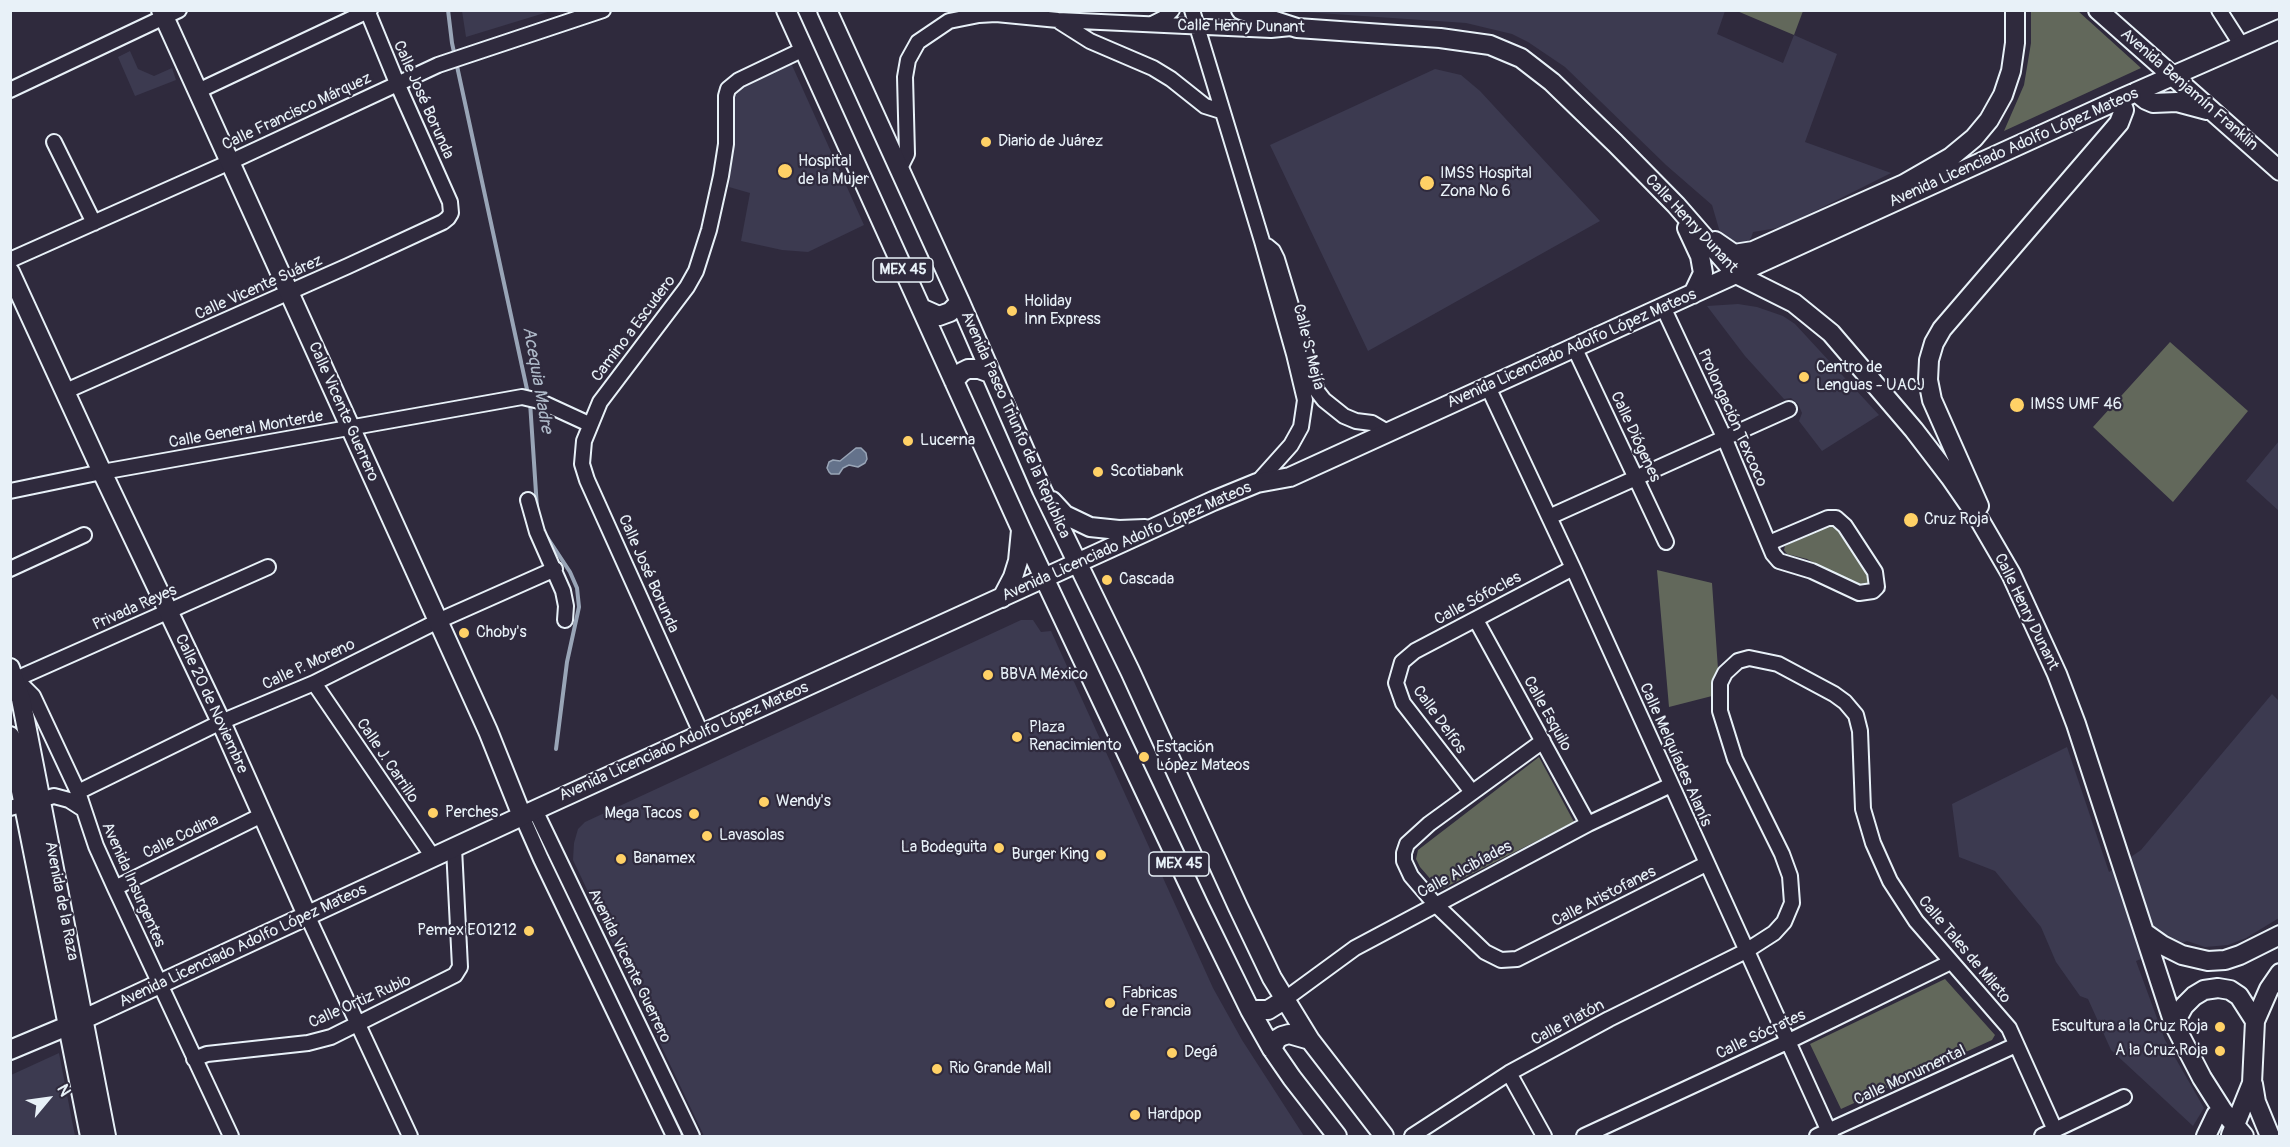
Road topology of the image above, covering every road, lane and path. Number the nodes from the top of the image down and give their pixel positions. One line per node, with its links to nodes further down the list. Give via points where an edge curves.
1 (603, 10): 20 (street, Calle Francisco Márquez, via 467,54)
2 (786, 10): 18 (main road, MEX 45)
3 (827, 10): 28 (main road, Avenida Paseo Triunfo de la República / MEX 45)
4 (1172, 10): 13 (street)
5 (1192, 10): 14 (street, Calle S. Mejía)
6 (1241, 10): 15 (main road)
7 (2015, 10): 31 (main road, via 2011,71 2003,95 1974,138 1936,167 1746,254 1728,252)
8 (2097, 10): 19 (main road, Avenida Benjamín Franklin)
9 (2219, 10): 17 (street)
10 (368, 11): 20 (street, Calle José Borunda); 22 (street)
11 (168, 13): 21 (street); 22 (main road, Calle Vicente Guerrero)
12 (1058, 20): 13 (street, Calle Henry Dunant); 24 (street, via 1090,41 1171,79 1205,106); 28 (street, Calle Henry Dunant, via 1004,15 964,17 938,27 918,42 908,60 905,77 908,149)
13 (1150, 24): 14 (street, Calle Henry Dunant)
14 (1197, 26): 15 (street, Calle Henry Dunant); 24 (street, Calle S. Mejía)
15 (1297, 28): 31 (main road, Calle Henry Dunant, via 1440,38 1505,50 1552,82)
16 (2280, 29): 17 (main road, Avenida Licenciado Adolfo López Mateos)
17 (2242, 46): 19 (main road, Avenida Licenciado Adolfo López Mateos)
18 (804, 49): 41 (main road, MEX 45); 48 (street, Camino a Escudero, via 728,89 721,177 696,271 600,402)
19 (2173, 77): 23 (main road, Avenida Licenciado Adolfo López Mateos); 25 (main road, Avenida Benjamín Franklin)
20 (396, 83): 27 (street, Calle Francisco Márquez); 30 (street, Calle José Borunda)
21 (10, 90)
22 (198, 91): 27 (main road, Calle Vicente Guerrero)
23 (2128, 96): 25 (main road); 36 (main road, Avenida Licenciado Adolfo López Mateos); 59 (main road, via 2119,123 1934,343 1928,380 1932,400 1979,504)
24 (1221, 111): 33 (street, Calle S. Mejía)
25 (2212, 111): 29 (main road, Avenida Benjamín Franklin)
26 (54, 142): 32 (street)
27 (230, 162): 32 (street, Calle Francisco Márquez); 37 (main road, Calle Vicente Guerrero)
28 (899, 170): 39 (main road, Avenida Paseo Triunfo de la República / MEX 45)
29 (2280, 171)
30 (450, 202): 37 (street, Calle Vicente Suárez, via 451,213 443,222)
31 (1679, 208): 36 (main road, Calle Henry Dunant); 38 (main road, via 1702,264 1701,280)
32 (94, 223): 34 (street, Calle Francisco Márquez)
33 (1262, 241): 50 (street, Calle S. Mejía, via 1277,259 1317,391 1344,416 1372,423); 54 (street, Calle S. Mejía, via 1305,400 1301,427 1291,445)
34 (10, 260)
35 (10, 272): 46 (main road, Calle 20 de Noviembre)
36 (1736, 274): 38 (main road, Avenida Licenciado Adolfo López Mateos); 59 (main road, Calle Henry Dunant, via 1794,303 1831,333 1914,430)
37 (290, 293): 46 (street, Calle Vicente Suárez); 49 (main road, Calle Vicente Guerrero)
38 (1693, 294): 40 (main road, Avenida Licenciado Adolfo López Mateos)
39 (960, 302): 41 (main road, via 939,316); 43 (main road, Avenida Paseo Triunfo de la República / MEX 45)
40 (1664, 307): 42 (main road, Avenida Licenciado Adolfo López Mateos); 51 (street, Prolongación Texcoco)
41 (921, 308): 44 (main road, MEX 45)
42 (1574, 347): 45 (main road, Avenida Licenciado Adolfo López Mateos); 53 (street, Calle Diógenes)
43 (990, 374): 44 (main road, via 968,369); 55 (main road, Avenida Paseo Triunfo de la República / MEX 45)
44 (954, 381): 60 (main road, MEX 45)
45 (1488, 387): 50 (main road, Avenida Licenciado Adolfo López Mateos); 58 (street, Calle Melquíades Alanís)
46 (66, 391): 52 (main road, Calle 20 de Noviembre)
47 (1789, 409): 51 (street)
48 (589, 424): 49 (street, Calle General Monterde, via 539,400 522,397); 80 (street, Calle José Borunda, via 582,464 587,480)
49 (350, 428): 52 (street, Calle General Monterde); 75 (main road, Calle Vicente Guerrero)
50 (1389, 433): 54 (main road, Avenida Licenciado Adolfo López Mateos, via 1290,477)
51 (1724, 437): 53 (street); 64 (street, Prolongación Texcoco)
52 (102, 472): 56 (street, Calle General Monterde); 72 (main road, Calle 20 de Noviembre)
53 (1636, 477): 58 (street); 63 (street, Calle Diógenes)
54 (1257, 483): 61 (main road, Avenida Licenciado Adolfo López Mateos)
55 (1042, 490): 61 (main road, via 1065,515 1090,527); 65 (main road, Avenida Paseo Triunfo de la República / MEX 45)
56 (10, 491)
57 (528, 500): 69 (street, via 537,532)
58 (1549, 517): 67 (street, Calle Melquíades Alanís)
59 (1978, 519): 98 (main road, Calle Henry Dunant, via 2011,574 2057,674)
60 (1021, 528): 70 (main road, MEX 45); 71 (main road, via 1018,561)
61 (1155, 528): 65 (main road, Avenida Licenciado Adolfo López Mateos)
62 (84, 535): 68 (street)
63 (1666, 542)
64 (1769, 543): 64 (street, Prolongación Texcoco, via 1836,518 1875,572 1877,586 1859,593 1779,561)
65 (1078, 564): 70 (main road, Avenida Licenciado Adolfo López Mateos); 104 (main road, Avenida Paseo Triunfo de la República / MEX 45)
66 (268, 567): 72 (street, Privada Reyes)
67 (1573, 568): 74 (street, Calle Sófocles); 83 (street, Calle Melquíades Alanís)
68 (10, 569)
69 (555, 569): 73 (street, via 566,606); 75 (street, Calle P. Moreno)
70 (1046, 578): 71 (main road, Avenida Licenciado Adolfo López Mateos); 105 (main road, MEX 45)
71 (1002, 598): 80 (main road, Avenida Licenciado Adolfo López Mateos)
72 (169, 611): 77 (street, Privada Reyes); 79 (main road, Calle 20 de Noviembre)
73 (565, 620)
74 (1476, 620): 76 (street, Calle Sófocles, via 1415,651); 82 (street, Calle Esquilo)
75 (438, 621): 78 (street, Calle P. Moreno); 89 (main road, Calle Vicente Guerrero)
76 (1402, 662): 85 (street, Calle Delfos, via 1396,683 1398,694)
77 (13, 673): 84 (street, Avenida Insurgentes, via 33,696); 86 (main road, Avenida de la Raza)
78 (314, 683): 79 (street, Calle P. Moreno); 93 (street, Calle J. Carrillo)
79 (221, 723): 84 (street, Calle P. Moreno); 90 (main road, Calle 20 de Noviembre)
80 (702, 735): 89 (main road, Avenida Licenciado Adolfo López Mateos)
81 (10, 736): 87 (main road, Avenida de la Raza)
82 (1543, 741): 85 (street); 91 (street, Calle Esquilo)
83 (1671, 785): 91 (street, Calle Alcibíades); 94 (street, Calle Melquíades Alanís)
84 (78, 792): 88 (street, Avenida Insurgentes)
85 (1472, 792): 96 (street, via 1413,837 1404,853 1411,876)
86 (41, 798): 87 (street); 88 (street, Avenida Insurgentes, via 61,796); 107 (main road, Avenida de la Raza)
87 (17, 806): 107 (main road, Avenida de la Raza)
88 (83, 809): 95 (street, Avenida Insurgentes)
89 (528, 813): 92 (main road, Avenida Licenciado Adolfo López Mateos); 127 (street, Avenida Vicente Guerrero, via 537,851); 128 (street, Avenida Vicente Guerrero)
90 (262, 815): 95 (street, Calle Codina); 97 (main road, Calle 20 de Noviembre)
91 (1588, 824): 96 (street, Calle Alcibíades)
92 (454, 848): 93 (main road, Avenida Licenciado Adolfo López Mateos); 108 (street, Calle Ortiz Rubio, via 460,967 450,979)
93 (433, 857): 97 (main road, Avenida Licenciado Adolfo López Mateos)
94 (1706, 864): 96 (street, Calle Aristofanes, via 1517,959 1501,960 1485,952); 100 (street, Calle Melquíades Alanís)
95 (115, 888): 103 (street, Avenida Insurgentes)
96 (1435, 904): 104 (street, Calle Alcibíades, via 1337,960)
97 (308, 915): 103 (main road, Avenida Licenciado Adolfo López Mateos); 108 (street, Calle 20 de Noviembre)
98 (2145, 933): 99 (main road, via 2182,955 2208,961 2240,955); 109 (main road, Calle Henry Dunant)
99 (2280, 935)
100 (1746, 951): 101 (street, Calle Tales de Mileto, via 1774,933 1789,914 1792,903 1790,876 1782,854 1735,759 1720,711 1720,683 1725,673 1749,657 1778,664 1834,694 1856,716 1863,809 1873,843 1902,903); 111 (street, Calle Melquíades Alanís); 116 (street, Calle Platón)
101 (1951, 962): 111 (street, Calle Sócrates); 112 (street, Calle Tales de Mileto, via 2008,1028)
102 (2280, 973): 106 (main road)
103 (159, 984): 107 (main road, Avenida Licenciado Adolfo López Mateos); 115 (street, Avenida Insurgentes)
104 (1284, 1000): 105 (main road, via 1268,1010); 110 (main road, MEX 45)
105 (1250, 1010): 113 (main road, MEX 45)
106 (2255, 1021): 109 (main road, via 2239,996 2218,988 2194,996); 117 (main road)
107 (76, 1022): 114 (main road, Avenida Licenciado Adolfo López Mateos); 123 (main road, Avenida de la Raza); 124 (main road, Avenida de la Raza)
108 (359, 1024): 115 (street, Calle Ortiz Rubio, via 308,1043 207,1054); 126 (street, Calle 20 de Noviembre)
109 (2174, 1024): 119 (main road, Calle Henry Dunant)
110 (1310, 1040): 113 (main road, via 1289,1034 1277,1039); 130 (main road, MEX 45)
111 (1787, 1042): 122 (street, Calle Melquíades Alanís); 133 (street, Calle Sócrates)
112 (2016, 1045): 120 (street, Calle Tales de Mileto); 122 (street, Calle Monumental)
113 (1272, 1049): 129 (main road, MEX 45)
114 (10, 1050)
115 (194, 1059): 125 (street, Avenida Insurgentes)
116 (1509, 1073): 131 (street, Calle Platón); 132 (street)
117 (2252, 1083): 121 (main road); 135 (main road)
118 (2124, 1097): 120 (street)
119 (2223, 1111): 121 (main road, Calle Henry Dunant); 134 (main road, via 2216,1115)
120 (2048, 1133)
121 (2237, 1133)
122 (1825, 1135)
123 (90, 1137)
124 (106, 1137)
125 (231, 1137)
126 (410, 1137)
127 (674, 1137)
128 (692, 1137)
129 (1337, 1137)
130 (1384, 1137)
131 (1412, 1137)
132 (1544, 1137)
133 (1584, 1137)
134 (2206, 1137)
135 (2270, 1137)

